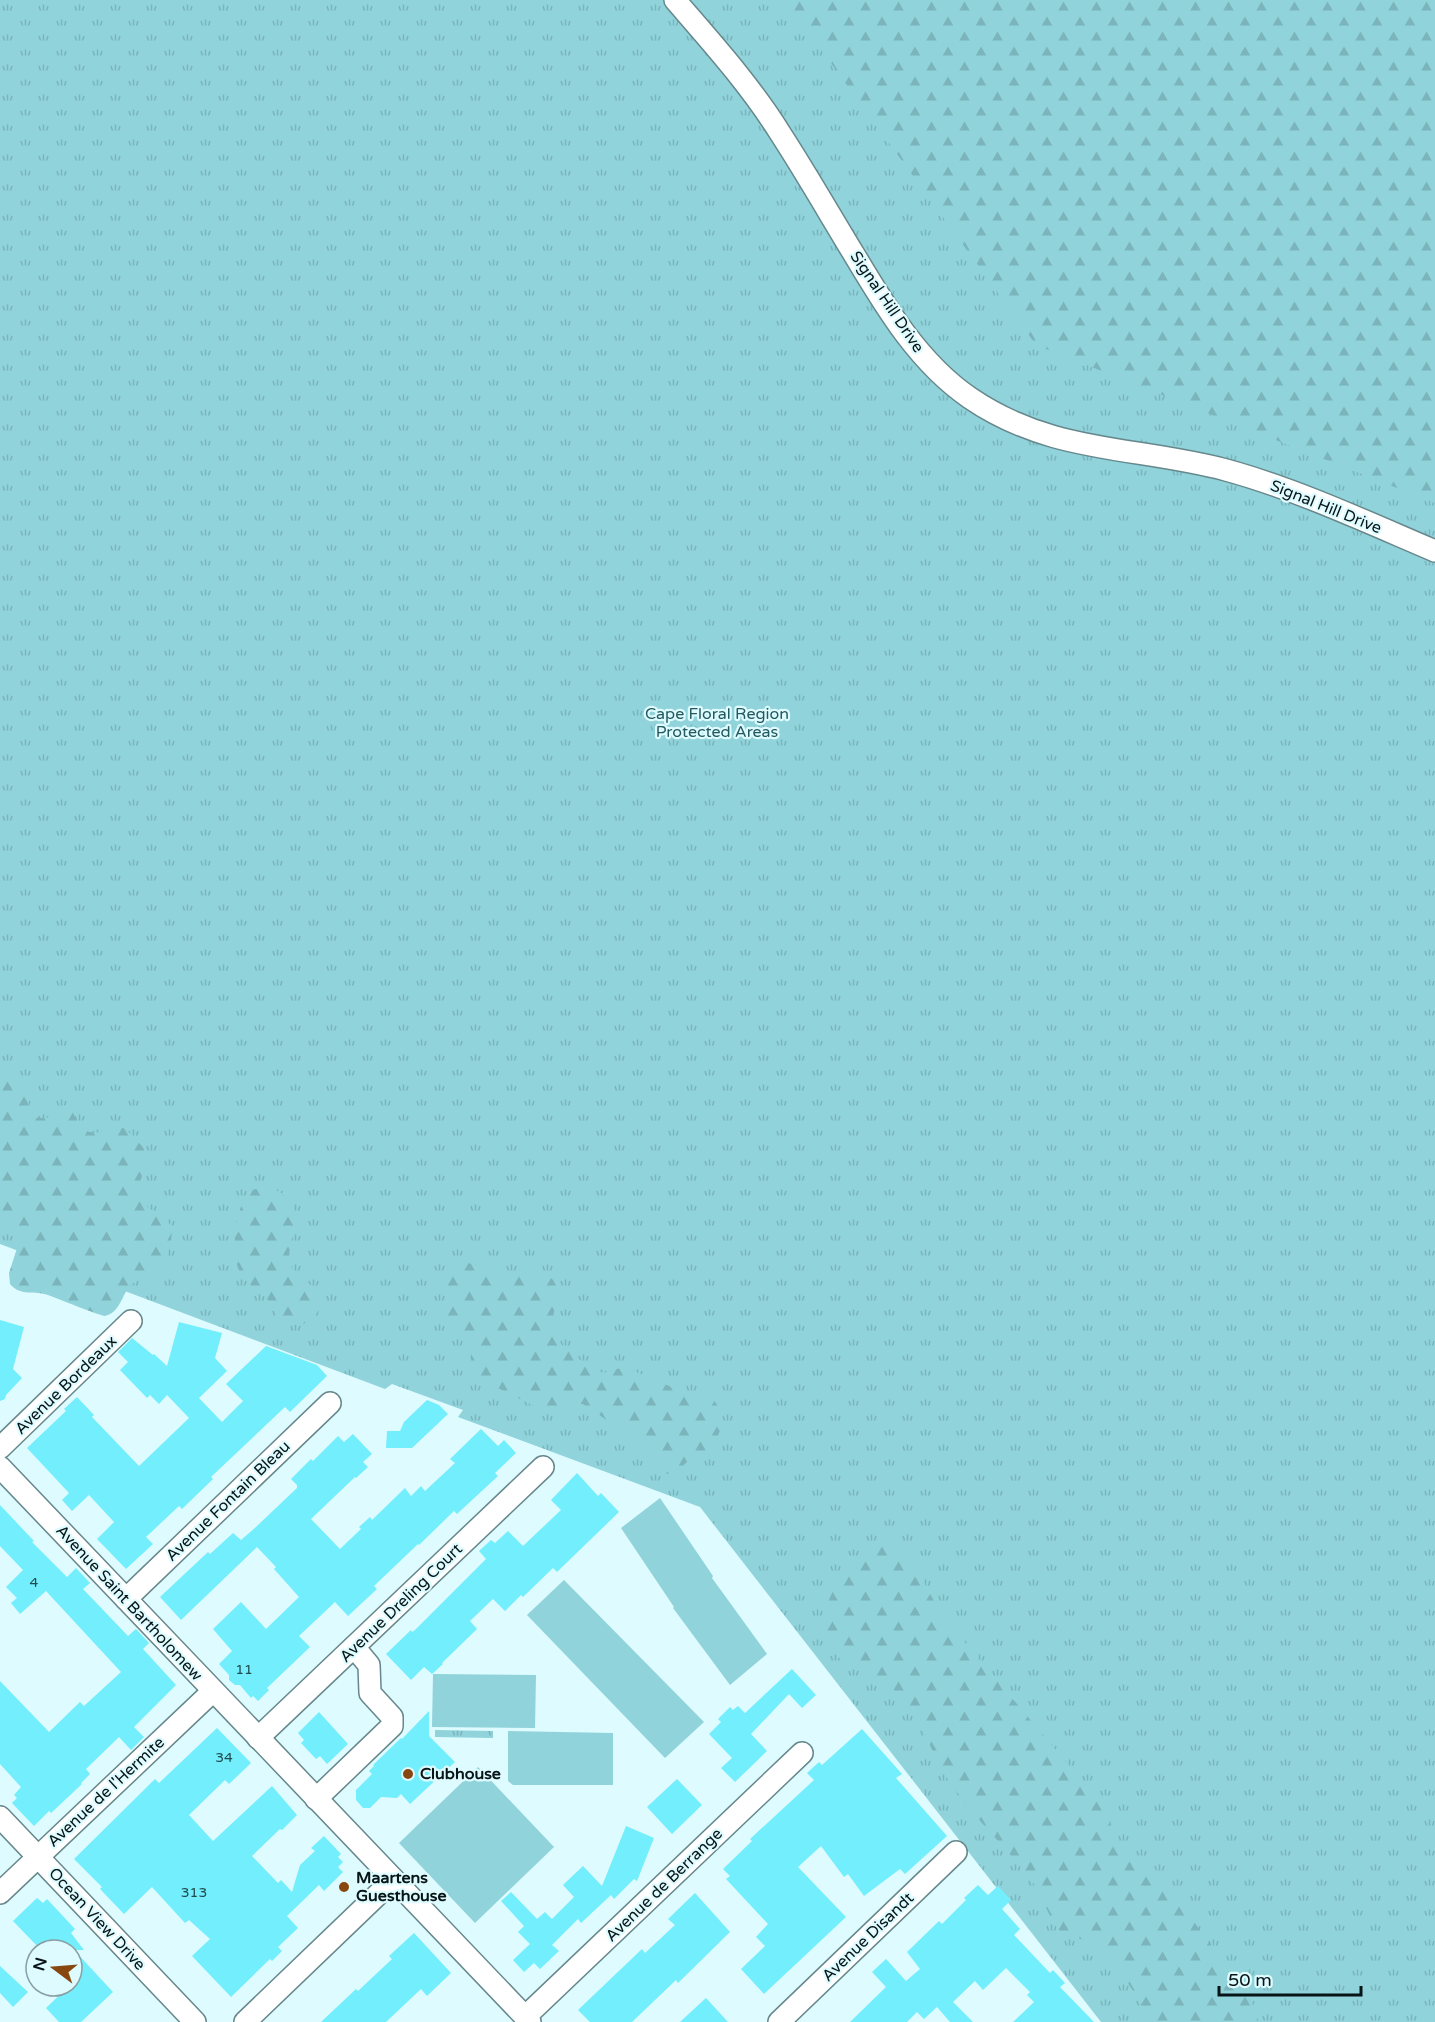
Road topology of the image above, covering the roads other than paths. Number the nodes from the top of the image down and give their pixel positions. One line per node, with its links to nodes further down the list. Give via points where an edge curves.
1 (675, 0): 2 (street, Signal Hill Drive, via 767,113 898,324 932,367 969,398 1007,420 1047,436 1205,465 1270,484)
2 (1435, 552)
3 (131, 1321): 5 (street, Avenue Bordeaux)
4 (330, 1403): 8 (street, Avenue Fontain Bleau)
5 (0, 1448)
6 (0, 1467): 8 (street, Avenue Saint Bartholomew)
7 (543, 1467): 9 (street, Avenue Dreling Court)
8 (126, 1599): 10 (street, Avenue Saint Bartholomew)
9 (354, 1647): 11 (street, Avenue Dreling Court); 13 (street, via 368,1661 369,1689 392,1717 392,1726)
10 (213, 1690): 11 (street, Avenue Saint Bartholomew); 16 (street, Avenue de l'Hermite)
11 (258, 1738): 13 (street, Avenue Saint Bartholomew)
12 (802, 1753): 19 (street, Avenue de Berrange)
13 (316, 1799): 17 (street, Avenue Saint Bartholomew)
14 (0, 1817): 16 (street, Ocean View Drive)
15 (956, 1852): 22 (street, Avenue Disandt)
16 (38, 1856): 18 (street, Avenue de l'Hermite); 20 (street, Ocean View Drive)
17 (393, 1880): 19 (street, Avenue Saint Bartholomew); 21 (street)
18 (0, 1893)
19 (528, 2019)
20 (195, 2022)
21 (245, 2022)
22 (779, 2022)

